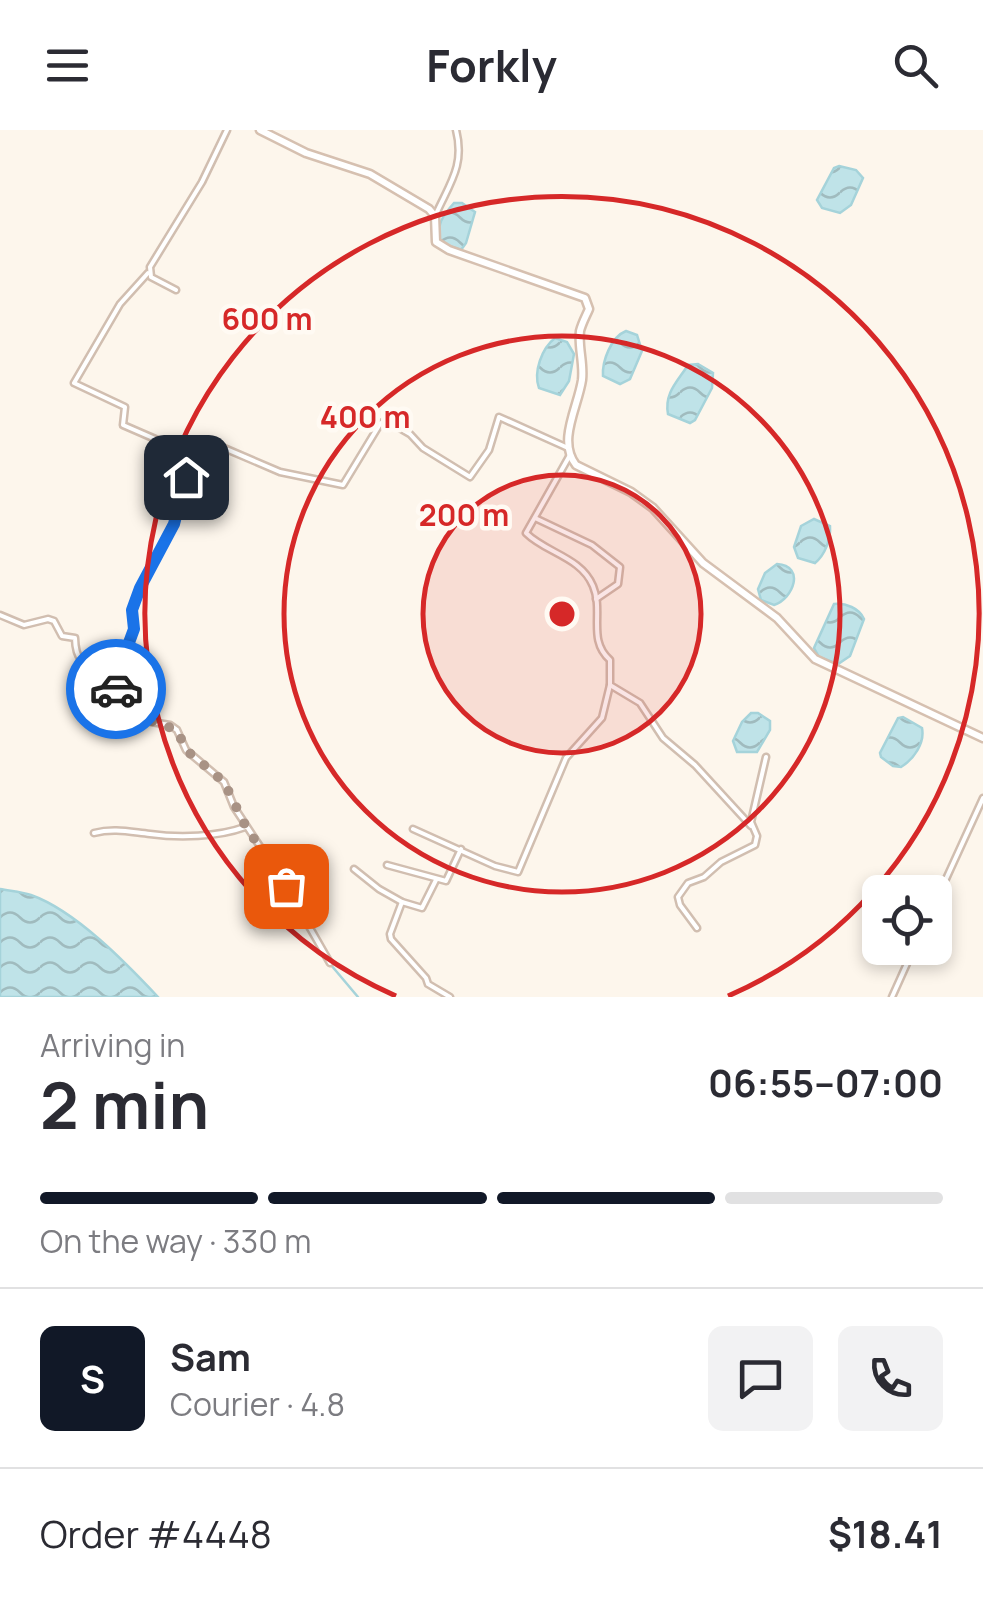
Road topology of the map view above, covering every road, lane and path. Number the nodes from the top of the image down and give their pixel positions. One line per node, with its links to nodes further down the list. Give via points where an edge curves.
1 (227, 130): 5 (street)
2 (260, 130): 4 (street, via 370,174)
3 (456, 130): 4 (street, via 458,168)
4 (435, 216): 8 (street, via 440,245 575,292 589,303 580,332 582,379)
5 (148, 273): 6 (street); 7 (street, via 120,304 74,383 124,407 124,425)
6 (176, 290)
7 (193, 450): 8 (street, via 217,444 267,468 343,485 386,420 470,476 490,450 499,417); 12 (street, via 174,524 132,610 134,629)
8 (569, 451): 9 (street); 14 (street, via 576,466 654,508 704,564 777,618 815,659)
9 (535, 518): 10 (street, via 528,536 584,572); 10 (street, via 607,553 620,567 618,584)
10 (596, 599): 13 (street, via 598,647 610,660)
11 (0, 615): 12 (street, via 24,626 54,621 62,636 75,638 80,660)
12 (116, 678): 18 (street, via 123,711 177,730 186,750 224,782)
13 (610, 686): 17 (street, via 640,703 663,738); 21 (street, via 602,718 566,758 522,868 512,872)
14 (983, 738)
15 (766, 758): 17 (street)
16 (983, 798): 24 (street)
17 (750, 826): 27 (street, via 755,845 680,892 680,905)
18 (246, 827): 20 (street, via 208,834); 28 (street)
19 (413, 829): 21 (street)
20 (94, 833)
21 (461, 849): 25 (street, via 449,878)
22 (386, 865): 25 (street)
23 (354, 868): 26 (street)
24 (948, 875)
25 (436, 880): 26 (street, via 422,908)
26 (402, 902): 30 (street, via 390,939 428,984)
27 (697, 928)
28 (330, 963)
29 (906, 965): 31 (street)
30 (450, 997)
31 (892, 997)

